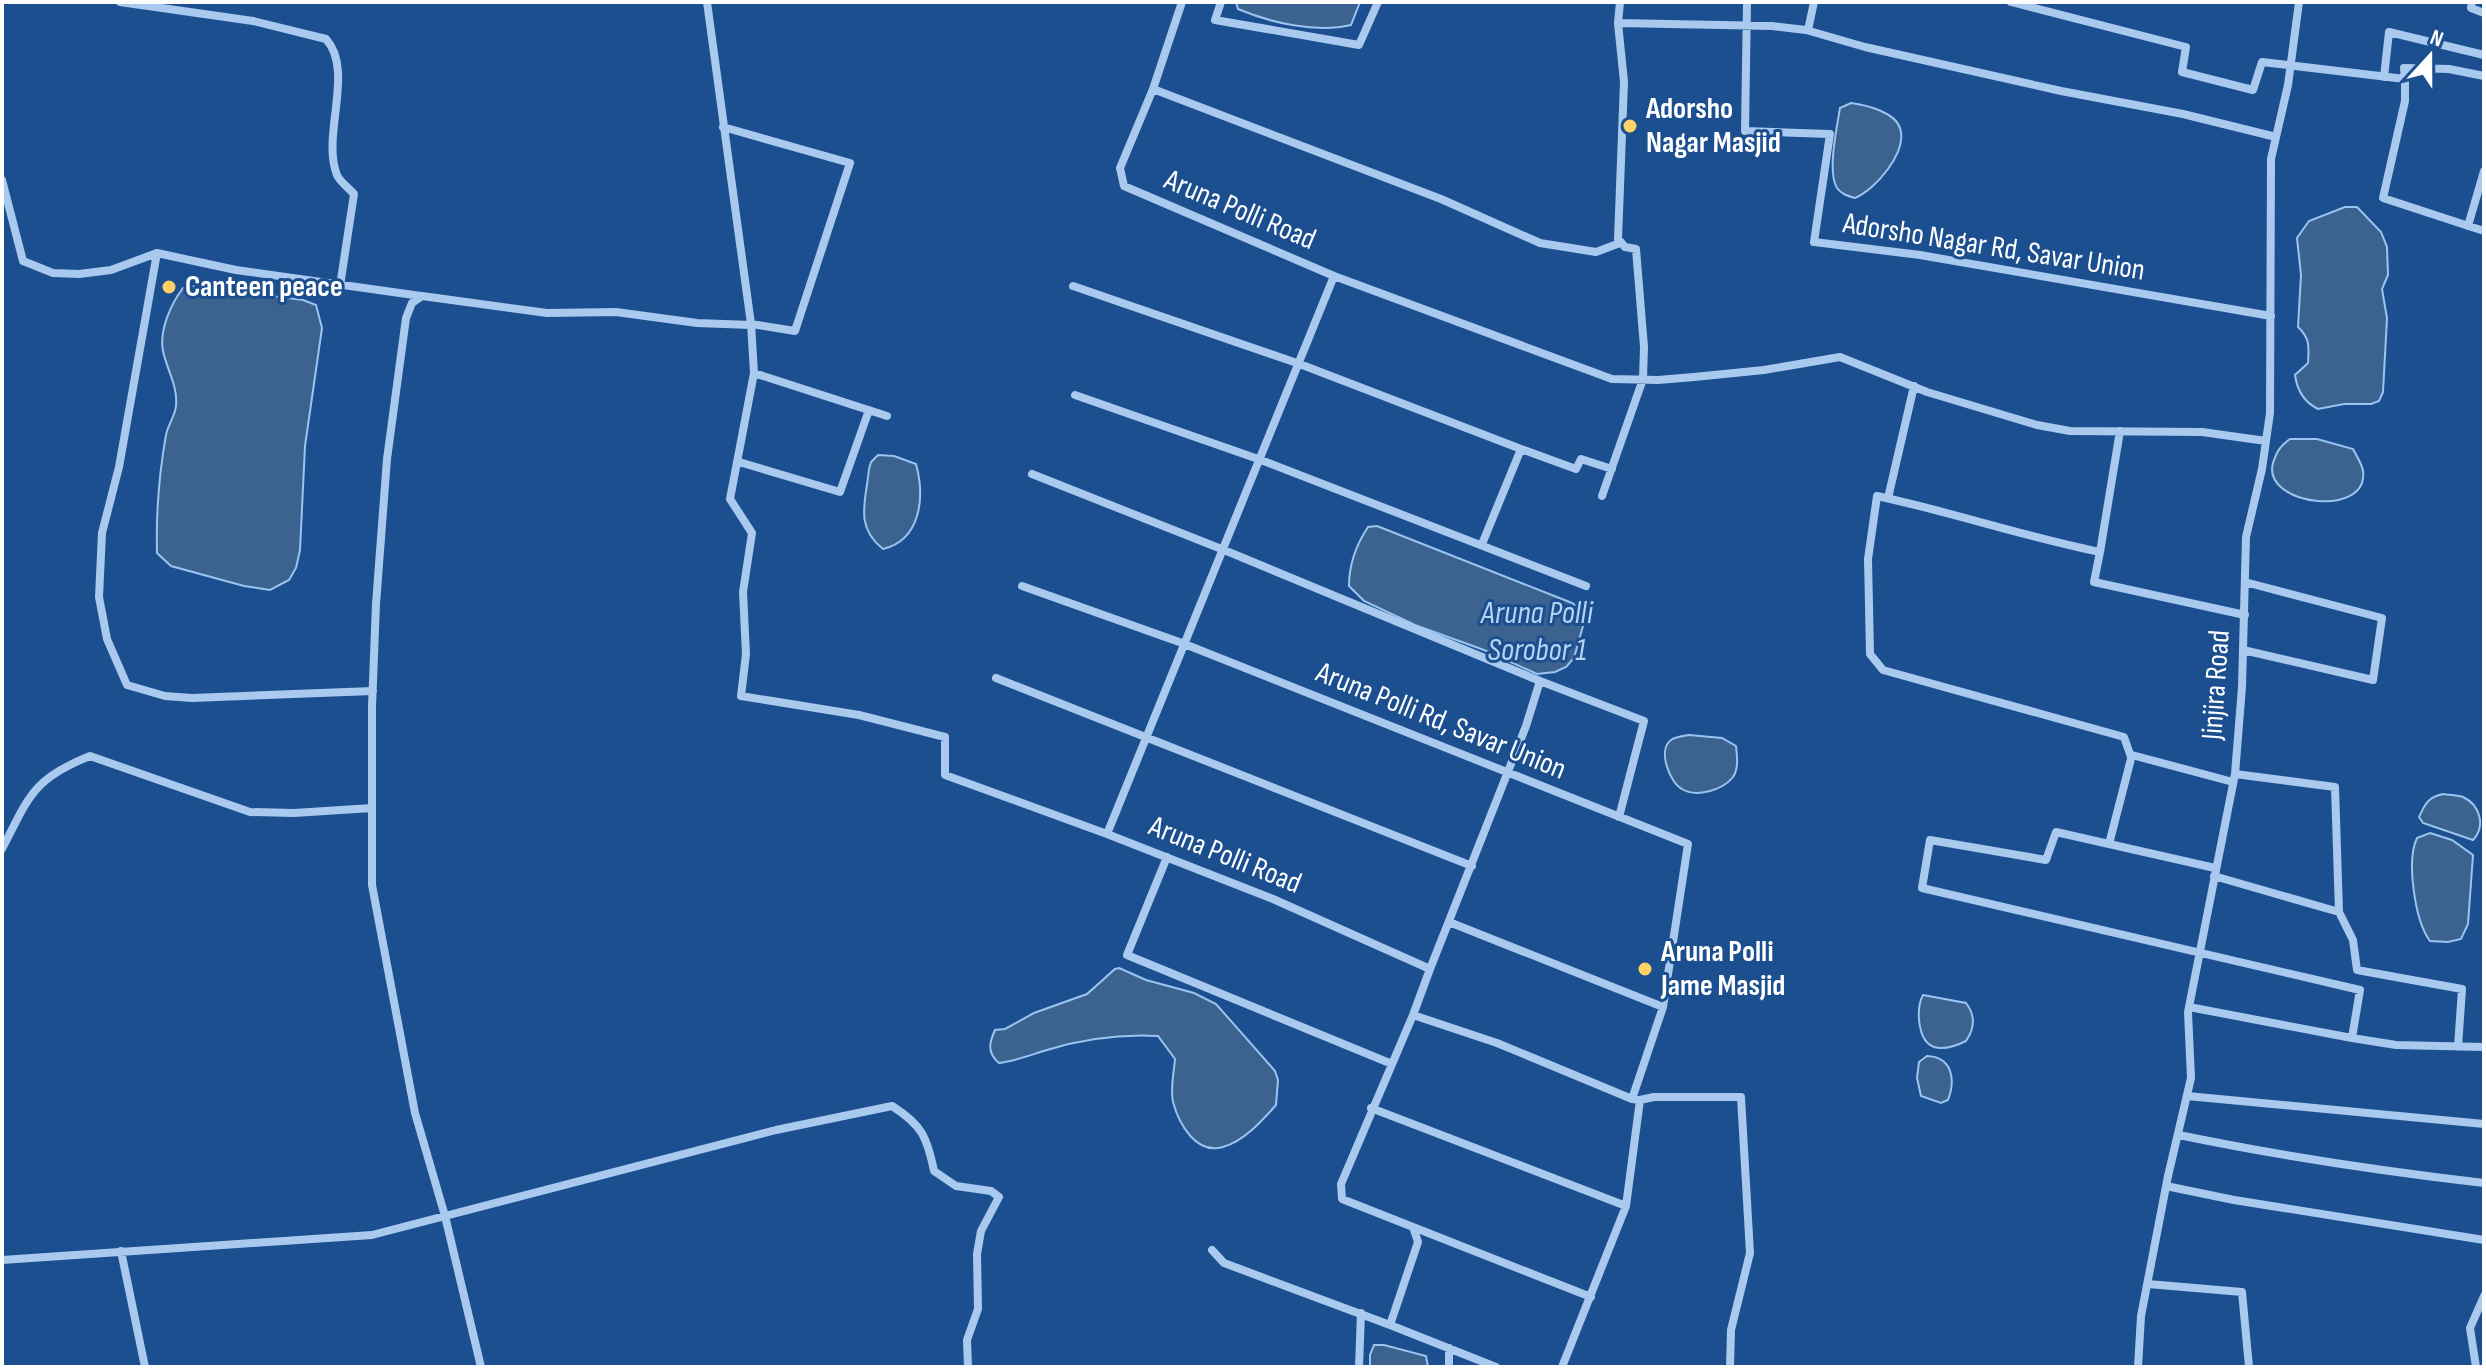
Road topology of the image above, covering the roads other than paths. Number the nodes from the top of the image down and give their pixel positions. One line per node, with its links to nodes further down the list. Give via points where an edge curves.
1 (120, 2): 31 (street, via 253,21 326,39 334,48 338,76 332,148 337,177 354,194)
2 (707, 2): 22 (street)
3 (1182, 2): 21 (street, Aruna Polli Road)
4 (1221, 2): 5 (street, via 1215,20 1359,45)
5 (1378, 2)
6 (1620, 2): 13 (street)
7 (1747, 2): 14 (street, Adorsho Nagar Rd, Savar Union)
8 (1814, 2): 15 (street)
9 (2011, 2): 17 (street, via 2186,47 2182,72 2253,90 2262,62)
10 (2299, 2): 17 (street, Jinjira Road)
11 (2472, 2): 12 (street, via 2471,8)
12 (2484, 13)
13 (1618, 23): 14 (street); 28 (street, via 1624,82)
14 (1748, 28): 15 (street); 34 (street, Adorsho Nagar Rd, Savar Union, via 1745,131 1830,134 1814,242 1934,257)
15 (1808, 30): 23 (street, via 1977,73)
16 (2484, 55): 19 (street, via 2389,32)
17 (2289, 67): 19 (street); 23 (street, Jinjira Road)
18 (2484, 76): 20 (street, via 2404,68)
19 (2384, 77): 20 (street)
20 (2405, 79): 26 (street, via 2383,198)
21 (1153, 89): 28 (street, via 1441,199 1540,243 1596,252); 30 (street, Aruna Polli Road, via 1120,168 1124,186)
22 (723, 127): 35 (street); 35 (street, via 850,163 795,331)
23 (2276, 137): 34 (street, Jinjira Road, via 2271,159)
24 (2484, 171): 26 (street)
25 (2, 180): 29 (street, via 23,261 53,273 79,274 111,270)
26 (2468, 226): 27 (street)
27 (2484, 231)
28 (1620, 243): 38 (street, via 1636,249)
29 (157, 253): 31 (street); 63 (street, via 102,533 99,597 107,639 127,685 192,698)
30 (1334, 276): 36 (street, Aruna Polli Road); 38 (street, via 1612,379)
31 (340, 286): 33 (street)
32 (1073, 286): 36 (street)
33 (422, 296): 35 (street, via 547,313 616,312); 63 (street, via 406,318 387,459)
34 (2271, 316): 44 (street, Jinjira Road)
35 (751, 324): 37 (street)
36 (1297, 363): 45 (street); 46 (street, Aruna Polli Road)
37 (754, 373): 41 (street); 47 (street)
38 (1643, 379): 39 (street, via 1764,370 1840,357); 48 (street)
39 (1914, 386): 43 (street, via 2037,425); 51 (street)
40 (1075, 395): 46 (street)
41 (869, 410): 42 (street); 47 (street, via 840,492)
42 (887, 416)
43 (2120, 431): 44 (street, via 2202,432); 54 (street)
44 (2266, 441): 55 (street, Jinjira Road, via 2246,537)
45 (1521, 449): 48 (street, via 1576,469 1581,459); 52 (street)
46 (1261, 460): 52 (street); 53 (street, Aruna Polli Road)
47 (739, 462): 70 (street, via 730,499 752,533 743,592 746,654 741,696 859,715 945,737 945,775)
48 (1612, 469): 50 (street)
49 (1032, 474): 53 (street)
50 (1602, 496)
51 (1888, 498): 54 (street); 65 (street, via 1877,496 1868,559 1870,654 1883,670 2124,737)
52 (1482, 544): 57 (street)
53 (1224, 550): 59 (street, Aruna Polli Road); 62 (street)
54 (2100, 552): 58 (street, via 2094,582)
55 (2245, 582): 58 (street, Jinjira Road); 60 (street, via 2382,618 2373,680)
56 (1022, 586): 59 (street, Aruna Polli Rd, Savar Union)
57 (1586, 586)
58 (2245, 615): 60 (street, Jinjira Road)
59 (1182, 643): 64 (street, Aruna Polli Road); 66 (street, Aruna Polli Rd, Savar Union)
60 (2243, 650): 67 (street, Jinjira Road)
61 (996, 678): 64 (street)
62 (1540, 681): 66 (street); 69 (street, via 1644,721)
63 (373, 691): 68 (street)
64 (1146, 737): 70 (street, Aruna Polli Road); 74 (street)
65 (2131, 757): 67 (street); 71 (street)
66 (1507, 773): 69 (street, Aruna Polli Rd, Savar Union); 74 (street)
67 (2234, 778): 75 (street, Jinjira Road); 76 (street, via 2335,787)
68 (372, 808): 72 (street, via 250,812 90,756 43,780 26,800); 95 (street, via 372,885 415,1113)
69 (1619, 817): 80 (street, Aruna Polli Rd, Savar Union, via 1688,844)
70 (1107, 834): 73 (street, Aruna Polli Road)
71 (2109, 844): 75 (street); 78 (street, via 2056,832 2046,860 1930,840 1922,888)
72 (2, 849)
73 (1167, 857): 79 (street, Aruna Polli Road); 86 (street, via 1127,955)
74 (1472, 866): 77 (street)
75 (2214, 872): 76 (street); 78 (street, Jinjira Road)
76 (2339, 912): 84 (street, via 2353,940 2357,970 2462,989)
77 (1449, 922): 79 (street); 80 (street)
78 (2198, 951): 81 (street, Jinjira Road); 83 (street, via 2360,990)
79 (1430, 969): 82 (street)
80 (1663, 1007): 88 (street)
81 (2189, 1007): 83 (street); 87 (street, Jinjira Road)
82 (1413, 1015): 86 (street); 88 (street)
83 (2352, 1038): 84 (street)
84 (2458, 1047): 85 (street)
85 (2484, 1047)
86 (1392, 1064): 89 (street)
87 (2187, 1096): 90 (street); 91 (street, Jinjira Road)
88 (1636, 1099): 94 (street); 114 (street, via 1741,1097 1750,1253 1731,1330)
89 (1371, 1108): 94 (street); 96 (street, via 1341,1184 1342,1199)
90 (2484, 1124)
91 (2179, 1135): 92 (street, via 2374,1170); 93 (street, Jinjira Road)
92 (2484, 1183)
93 (2166, 1186): 97 (street); 101 (street, Jinjira Road)
94 (1626, 1206): 103 (street)
95 (445, 1216): 99 (street, via 372,1235); 108 (street); 109 (street, via 776,1130 892,1106 919,1127 934,1171 956,1186 999,1197 981,1231 978,1309 967,1340)
96 (1413, 1227): 103 (street); 105 (street, via 1418,1242)
97 (2484, 1240)
98 (1212, 1250): 104 (street, via 1224,1263)
99 (121, 1251): 100 (street); 107 (street)
100 (2, 1260)
101 (2148, 1284): 115 (street, Jinjira Road); 116 (street, via 2242,1292)
102 (2484, 1296): 117 (street, via 2470,1328)
103 (1591, 1297): 113 (street)
104 (1361, 1313): 105 (street); 110 (street)
105 (1390, 1325): 106 (street)
106 (1449, 1348): 111 (street); 112 (street)
107 (145, 1367)
108 (481, 1367)
109 (968, 1367)
110 (1359, 1367)
111 (1449, 1367)
112 (1496, 1367)
113 (1562, 1367)
114 (1730, 1367)
115 (2138, 1367)
116 (2249, 1367)
117 (2476, 1367)

